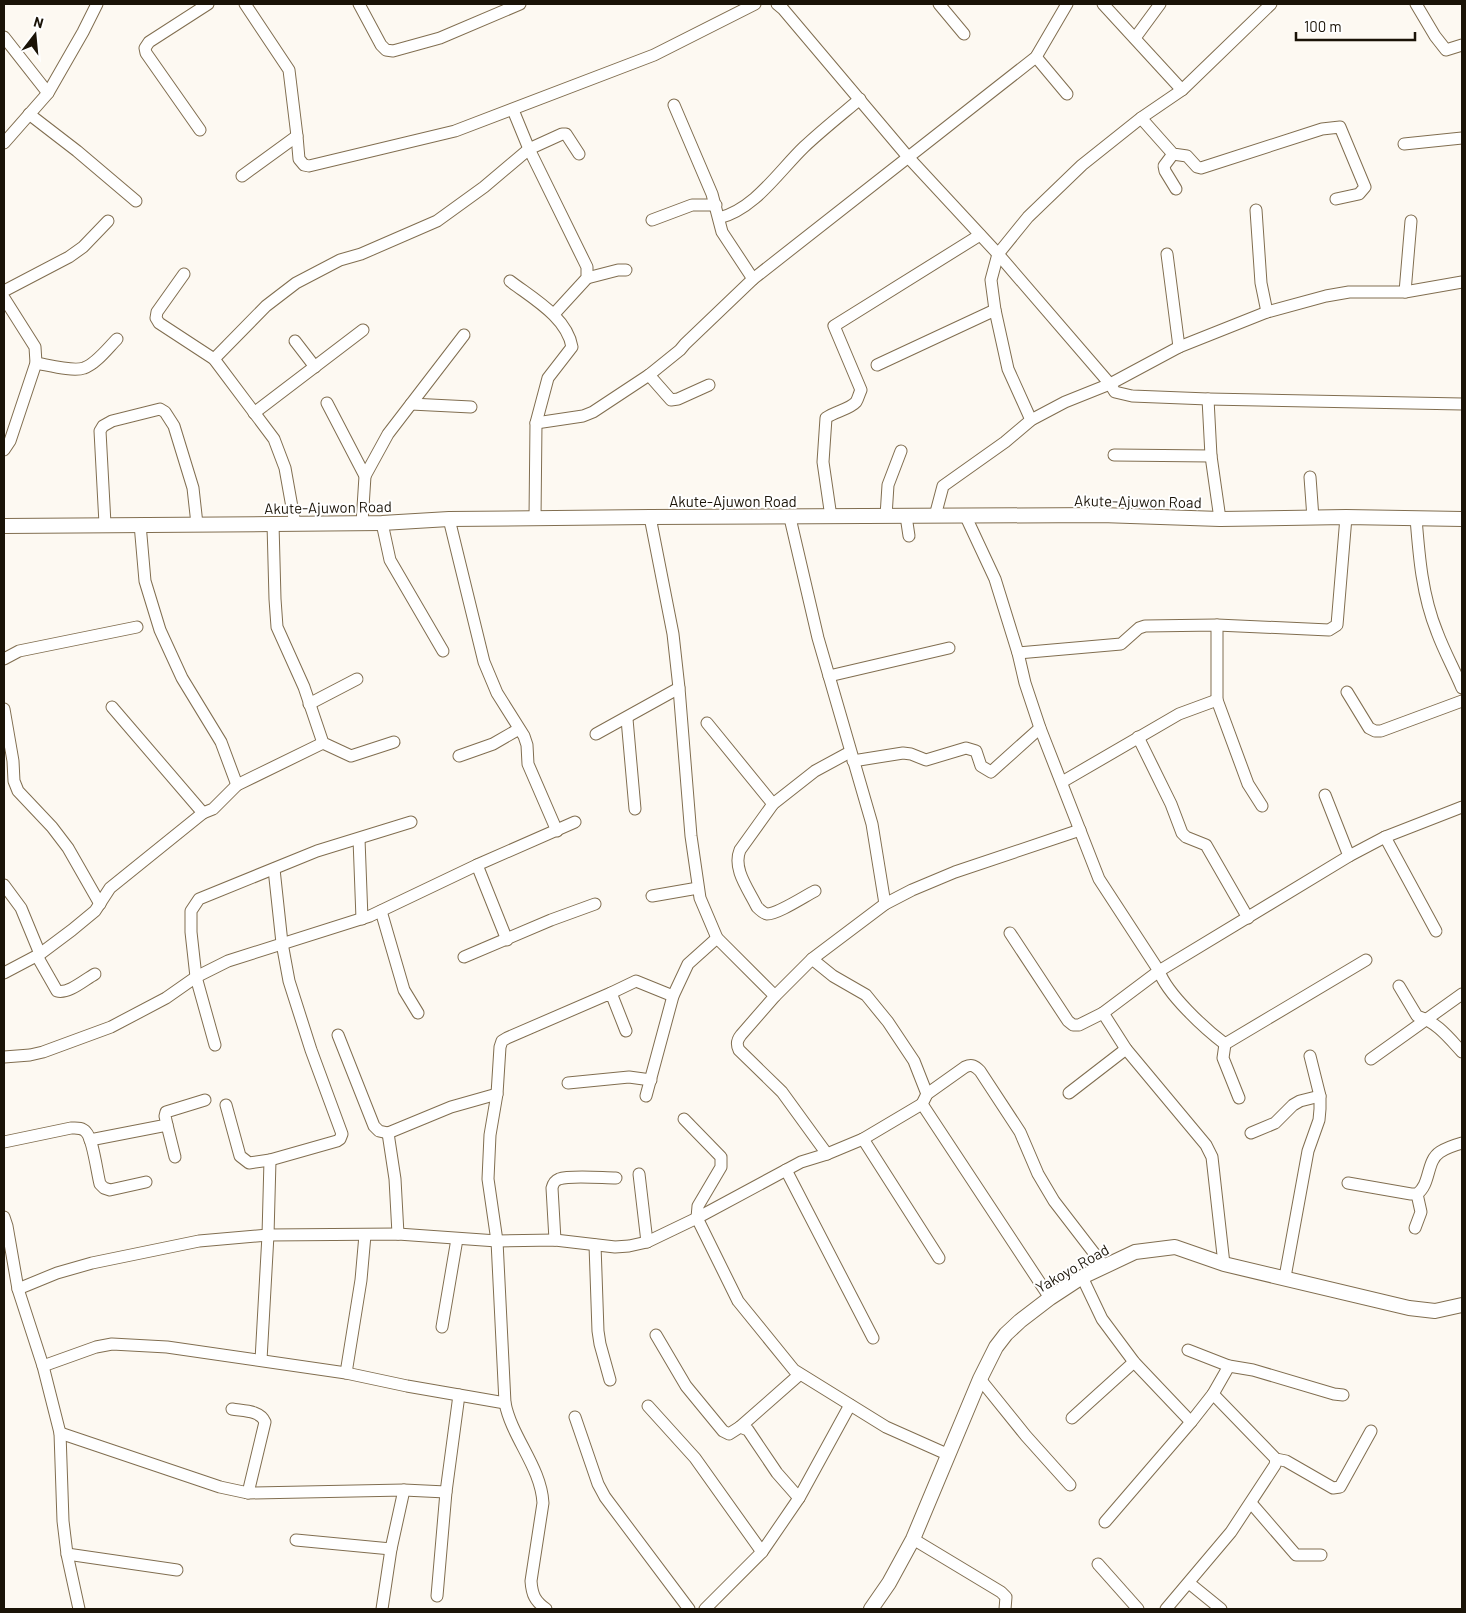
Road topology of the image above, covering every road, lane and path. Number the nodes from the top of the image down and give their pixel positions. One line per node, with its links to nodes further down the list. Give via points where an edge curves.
1 (97, 4): 20 (street)
2 (245, 4): 28 (street, via 289,70)
3 (359, 4): 4 (street, via 381,46 393,51 440,38)
4 (520, 4)
5 (755, 4): 24 (street, via 654,55)
6 (939, 4): 14 (street)
7 (1068, 4): 18 (street)
8 (1103, 4): 16 (street)
9 (1160, 4): 16 (street)
10 (1271, 4): 19 (street)
11 (1416, 4): 17 (street, via 1446,50)
12 (200, 6): 27 (street, via 145,48 146,54)
13 (783, 6): 22 (street)
14 (964, 34)
15 (4, 37): 20 (street)
16 (1135, 38): 19 (street)
17 (1462, 45)
18 (1036, 57): 21 (street); 35 (street)
19 (1182, 90): 26 (street)
20 (48, 93): 25 (street)
21 (1067, 94)
22 (860, 99): 35 (street); 42 (street, via 804,147 750,201 731,215)
23 (674, 105): 40 (street)
24 (513, 110): 28 (street, via 455,131 309,166 299,159); 32 (street)
25 (29, 114): 30 (street); 39 (street)
26 (1141, 118): 34 (street); 47 (street, via 1082,165 1028,217)
27 (200, 130)
28 (298, 136): 36 (street)
29 (1462, 138): 31 (street)
30 (4, 143)
31 (1404, 144)
32 (529, 149): 33 (street, via 566,134); 51 (street, via 587,267); 66 (street, via 437,221 340,260 296,283 266,306)
33 (579, 154)
34 (1173, 154): 37 (street, via 1164,166); 38 (street, via 1187,156 1197,167 1205,168 1322,129 1340,127 1365,186 1359,194)
35 (908, 157): 46 (street); 52 (street)
36 (242, 176)
37 (1176, 189)
38 (1336, 199)
39 (136, 202)
40 (716, 205): 42 (street); 43 (street, via 692,205)
41 (1256, 210): 59 (street, via 1261,283)
42 (720, 218): 52 (street, via 722,232)
43 (652, 220)
44 (108, 221): 55 (street, via 69,257)
45 (1411, 221): 56 (street)
46 (980, 235): 47 (street); 91 (street, via 834,326 861,390 851,406 826,418 823,462)
47 (998, 254): 58 (street, via 991,280); 72 (street)
48 (1168, 254): 65 (street)
49 (626, 270): 51 (street)
50 (184, 274): 66 (street, via 156,318 159,324)
51 (587, 278): 60 (street)
52 (753, 278): 70 (street, via 680,350)
53 (510, 281): 60 (street)
54 (1462, 282): 56 (street)
55 (4, 291)
56 (1405, 292): 59 (street, via 1349,292)
57 (4, 298): 67 (street, via 35,347)
58 (994, 310): 68 (street); 79 (street, via 1008,369)
59 (1267, 312): 65 (street)
60 (554, 314): 80 (street, via 572,347 548,378)
61 (363, 330): 69 (street)
62 (464, 335): 75 (street)
63 (117, 339): 67 (street, via 83,369)
64 (295, 341): 69 (street)
65 (1179, 347): 72 (street)
66 (214, 359): 78 (street)
67 (36, 363): 81 (street, via 10,441)
68 (877, 365)
69 (315, 367): 78 (street)
70 (649, 374): 71 (street, via 671,400); 80 (street, via 584,416)
71 (709, 384)
72 (1110, 384): 73 (street, via 1115,392 1123,395); 79 (street)
73 (1208, 398): 76 (street); 84 (street)
74 (327, 403): 85 (street)
75 (411, 404): 77 (street); 85 (street, via 388,434)
76 (1462, 404)
77 (471, 407)
78 (254, 413): 107 (street, via 274,439 284,468)
79 (1031, 420): 89 (street, via 943,486)
80 (536, 423): 98 (street)
81 (4, 450)
82 (901, 451): 87 (street, via 888,485)
83 (1114, 455): 84 (street)
84 (1211, 456): 99 (street)
85 (365, 476): 102 (street)
86 (1310, 477): 95 (street)
87 (886, 516): 88 (main road, Akute-Ajuwon Road); 91 (main road, Akute-Ajuwon Road)
88 (906, 516): 89 (main road, Akute-Ajuwon Road); 109 (street)
89 (935, 516): 92 (main road, Akute-Ajuwon Road)
90 (650, 517): 94 (main road, Akute-Ajuwon Road); 98 (main road, Akute-Ajuwon Road); 118 (street, via 673,634)
91 (831, 517): 94 (main road, Akute-Ajuwon Road)
92 (966, 517): 99 (main road, Akute-Ajuwon Road); 114 (street, via 994,579)
93 (1346, 517): 95 (main road, Akute-Ajuwon Road); 96 (main road, Akute-Ajuwon Road); 110 (street, via 1337,625 1329,630)
94 (790, 518): 116 (street)
95 (1313, 518): 99 (main road, Akute-Ajuwon Road)
96 (1416, 518): 100 (main road, Akute-Ajuwon Road); 119 (street, via 1421,569 1431,613)
97 (449, 519): 98 (main road, Akute-Ajuwon Road); 101 (main road, Akute-Ajuwon Road); 129 (street, via 484,662 497,693)
98 (536, 519)
99 (1220, 519)
100 (1462, 519)
101 (382, 522): 102 (main road, Akute-Ajuwon Road); 113 (street, via 390,560)
102 (362, 523): 107 (main road, Akute-Ajuwon Road)
103 (105, 524): 104 (main road, Akute-Ajuwon Road); 105 (street, via 100,431 112,420 160,410 174,426 193,488); 108 (main road, Akute-Ajuwon Road)
104 (140, 524): 105 (main road, Akute-Ajuwon Road); 137 (street, via 145,581 160,630 182,678 221,742)
105 (197, 524): 106 (main road, Akute-Ajuwon Road)
106 (273, 524): 107 (main road, Akute-Ajuwon Road); 123 (street, via 277,627)
107 (295, 524)
108 (4, 526)
109 (909, 536)
110 (1217, 625): 114 (street, via 1145,626 1121,644); 121 (street)
111 (137, 627): 115 (street, via 19,651)
112 (949, 648): 116 (street)
113 (443, 651)
114 (1018, 653): 128 (street)
115 (4, 660)
116 (829, 676): 135 (street)
117 (357, 679): 123 (street)
118 (679, 688): 126 (street); 154 (street)
119 (1462, 688)
120 (1347, 692): 122 (street, via 1369,728 1375,731)
121 (1217, 700): 131 (street, via 1179,714); 140 (street, via 1248,784)
122 (1462, 702)
123 (309, 704): 133 (street)
124 (112, 707): 143 (street)
125 (4, 709): 157 (street, via 18,791 68,848)
126 (627, 718): 130 (street); 142 (street)
127 (707, 723): 139 (street)
128 (1040, 728): 135 (street, via 991,772 982,766 976,752 966,748 926,760 903,753); 136 (street)
129 (520, 729): 134 (street, via 493,744); 147 (street, via 527,745 528,764)
130 (596, 734)
131 (1138, 737): 136 (street); 161 (street, via 1182,833 1206,845)
132 (394, 742): 133 (street, via 351,756)
133 (323, 743): 137 (street)
134 (459, 756)
135 (852, 757): 139 (street, via 815,771); 159 (street, via 872,824)
136 (1062, 782): 146 (street)
137 (237, 785): 143 (street, via 213,809)
138 (1325, 795): 150 (street)
139 (773, 804): 155 (street, via 737,856 740,872 757,907 768,914)
140 (1262, 806)
141 (1462, 807): 148 (street)
142 (636, 809)
143 (203, 813): 157 (street, via 110,888)
144 (412, 822): 149 (street)
145 (575, 822): 147 (street)
146 (1080, 830): 159 (street, via 955,872); 172 (street, via 1100,879)
147 (557, 831): 151 (street)
148 (1385, 837): 150 (street); 163 (street)
149 (359, 839): 152 (street, via 317,851); 162 (street)
150 (1349, 856): 161 (street)
151 (477, 866): 160 (street); 166 (street)
152 (274, 869): 167 (street); 175 (street, via 198,899 191,911)
153 (4, 886): 168 (street, via 21,908)
154 (698, 888): 156 (street); 165 (street)
155 (815, 891)
156 (652, 896)
157 (100, 904): 168 (street)
158 (595, 904): 166 (street)
159 (885, 904): 170 (street)
160 (381, 912): 162 (street); 181 (street, via 404,990)
161 (1248, 918): 172 (street)
162 (362, 919): 167 (street)
163 (1436, 931)
164 (1010, 933): 182 (street, via 1068,1021 1079,1025)
165 (717, 938): 179 (street, via 688,964); 180 (street)
166 (507, 940): 169 (street)
167 (282, 943): 175 (street, via 228,960); 213 (street, via 289,981 342,1134 337,1141)
168 (39, 955): 173 (street); 174 (street, via 57,991 69,990)
169 (464, 957)
170 (812, 958): 180 (street); 200 (street, via 866,996 888,1022 914,1061)
171 (1366, 960): 186 (street)
172 (1159, 971): 182 (street); 186 (street, via 1174,995 1213,1036)
173 (4, 973)
174 (95, 974)
175 (196, 977): 187 (street); 191 (street, via 166,998 112,1027 43,1052)
176 (1400, 986): 183 (street, via 1417,1016)
177 (611, 992): 179 (street, via 636,981); 184 (street); 196 (street, via 502,1041)
178 (1462, 994): 183 (street)
179 (673, 996): 193 (street)
180 (775, 996): 211 (street, via 741,1034 737,1045 782,1092)
181 (418, 1013)
182 (1102, 1013): 188 (street)
183 (1428, 1019): 189 (street); 192 (street)
184 (626, 1031)
185 (338, 1035): 205 (street, via 374,1126)
186 (1225, 1044): 199 (street, via 1223,1058)
187 (215, 1045)
188 (1126, 1048): 195 (street); 232 (street, via 1206,1145 1212,1157)
189 (1462, 1052)
190 (1310, 1056): 198 (street)
191 (4, 1057)
192 (1371, 1059)
193 (651, 1080): 194 (street, via 629,1077); 197 (street)
194 (568, 1083)
195 (1069, 1093)
196 (497, 1094): 205 (street, via 452,1106); 228 (street, via 490,1135 488,1179)
197 (646, 1096)
198 (1320, 1096): 206 (street, via 1292,1105 1274,1123); 235 (street, via 1319,1120 1308,1151)
199 (1239, 1098)
200 (924, 1099): 207 (street); 233 (street, via 966,1067 976,1066 1020,1132 1038,1174 1054,1200); 237 (street)
201 (205, 1100): 204 (street, via 166,1112)
202 (226, 1105): 213 (street, via 240,1156 249,1163)
203 (684, 1119): 221 (street, via 722,1161 698,1206)
204 (167, 1125): 208 (street); 212 (street)
205 (388, 1133): 223 (street)
206 (1251, 1133)
207 (863, 1139): 211 (street); 231 (street)
208 (90, 1140): 209 (street, via 80,1128 71,1128); 217 (street, via 100,1184 104,1188 110,1190)
209 (4, 1142)
210 (1462, 1142): 219 (street, via 1435,1156 1425,1184)
211 (827, 1154): 214 (street)
212 (175, 1158)
213 (270, 1160): 224 (street)
214 (786, 1170): 221 (street); 241 (street)
215 (639, 1174): 229 (street)
216 (616, 1178): 227 (street, via 570,1178 554,1182)
217 (146, 1182)
218 (1348, 1183): 219 (street)
219 (1417, 1194): 222 (street, via 1421,1212)
220 (4, 1217): 236 (street)
221 (697, 1218): 229 (street); 248 (street, via 738,1301)
222 (1415, 1228)
223 (398, 1234): 225 (street); 226 (street)
224 (268, 1235): 225 (street); 236 (street, via 199,1241 92,1263); 243 (street)
225 (365, 1235): 247 (street)
226 (457, 1239): 228 (street); 239 (street)
227 (555, 1240): 228 (street); 230 (street)
228 (496, 1241): 254 (street)
229 (647, 1242): 230 (street, via 629,1246)
230 (595, 1245): 250 (street, via 598,1331)
231 (939, 1258)
232 (1224, 1264): 233 (main road, Yakoyo Road, via 1175,1247 1135,1252); 235 (main road, Yakoyo Road)
233 (1104, 1266): 234 (main road, Yakoyo Road)
234 (1082, 1277): 237 (main road, Yakoyo Road); 244 (street, via 1102,1320)
235 (1285, 1277): 238 (main road, Yakoyo Road, via 1409,1308 1435,1311)
236 (18, 1289): 245 (street)
237 (1050, 1298): 249 (main road, Yakoyo Road, via 1006,1334)
238 (1462, 1305)
239 (442, 1327)
240 (656, 1335): 261 (street, via 686,1386 723,1431 729,1434)
241 (873, 1338)
242 (1188, 1350): 246 (street)
243 (261, 1360): 245 (street, via 166,1347 112,1344); 247 (street)
244 (1134, 1362): 259 (street); 260 (street)
245 (43, 1366): 263 (street)
246 (1229, 1366): 251 (street); 252 (street)
247 (346, 1373): 253 (street)
248 (799, 1375): 255 (street); 261 (street)
249 (980, 1379): 264 (main road, Yakoyo Road); 266 (street)
250 (610, 1380)
251 (1213, 1394): 260 (street); 265 (street)
252 (1344, 1394)
253 (459, 1395): 254 (street); 268 (street)
254 (505, 1403): 285 (street, via 508,1417 542,1493 532,1593 537,1603)
255 (850, 1405): 264 (street, via 886,1427); 270 (street)
256 (648, 1406): 276 (street, via 695,1458)
257 (232, 1409): 269 (street, via 256,1413 265,1422)
258 (575, 1417): 286 (street, via 605,1497)
259 (1072, 1418)
260 (1191, 1422): 272 (street)
261 (740, 1427): 270 (street, via 748,1430 777,1473)
262 (1371, 1431): 265 (street, via 1340,1487 1333,1488 1286,1461)
263 (60, 1433): 269 (street, via 220,1487); 277 (street)
264 (949, 1455): 273 (main road, Yakoyo Road)
265 (1276, 1459): 271 (street)
266 (1070, 1485)
267 (404, 1490): 268 (street); 269 (street); 275 (street)
268 (446, 1492): 282 (street)
269 (248, 1493)
270 (799, 1498): 276 (street)
271 (1251, 1503): 278 (street, via 1296,1555); 281 (street)
272 (1105, 1522)
273 (913, 1539): 288 (main road, Yakoyo Road); 289 (street, via 1001,1592 1006,1597)
274 (296, 1540): 275 (street)
275 (391, 1549): 284 (street)
276 (762, 1552): 287 (street)
277 (67, 1554): 280 (street); 283 (street)
278 (1321, 1555)
279 (1098, 1564): 290 (street)
280 (178, 1570)
281 (1188, 1583): 291 (street); 292 (street)
282 (437, 1596)
283 (79, 1609)
284 (382, 1609)
285 (546, 1609)
286 (689, 1609)
287 (705, 1609)
288 (871, 1609)
289 (1005, 1609)
290 (1138, 1609)
291 (1166, 1609)
292 (1221, 1609)

